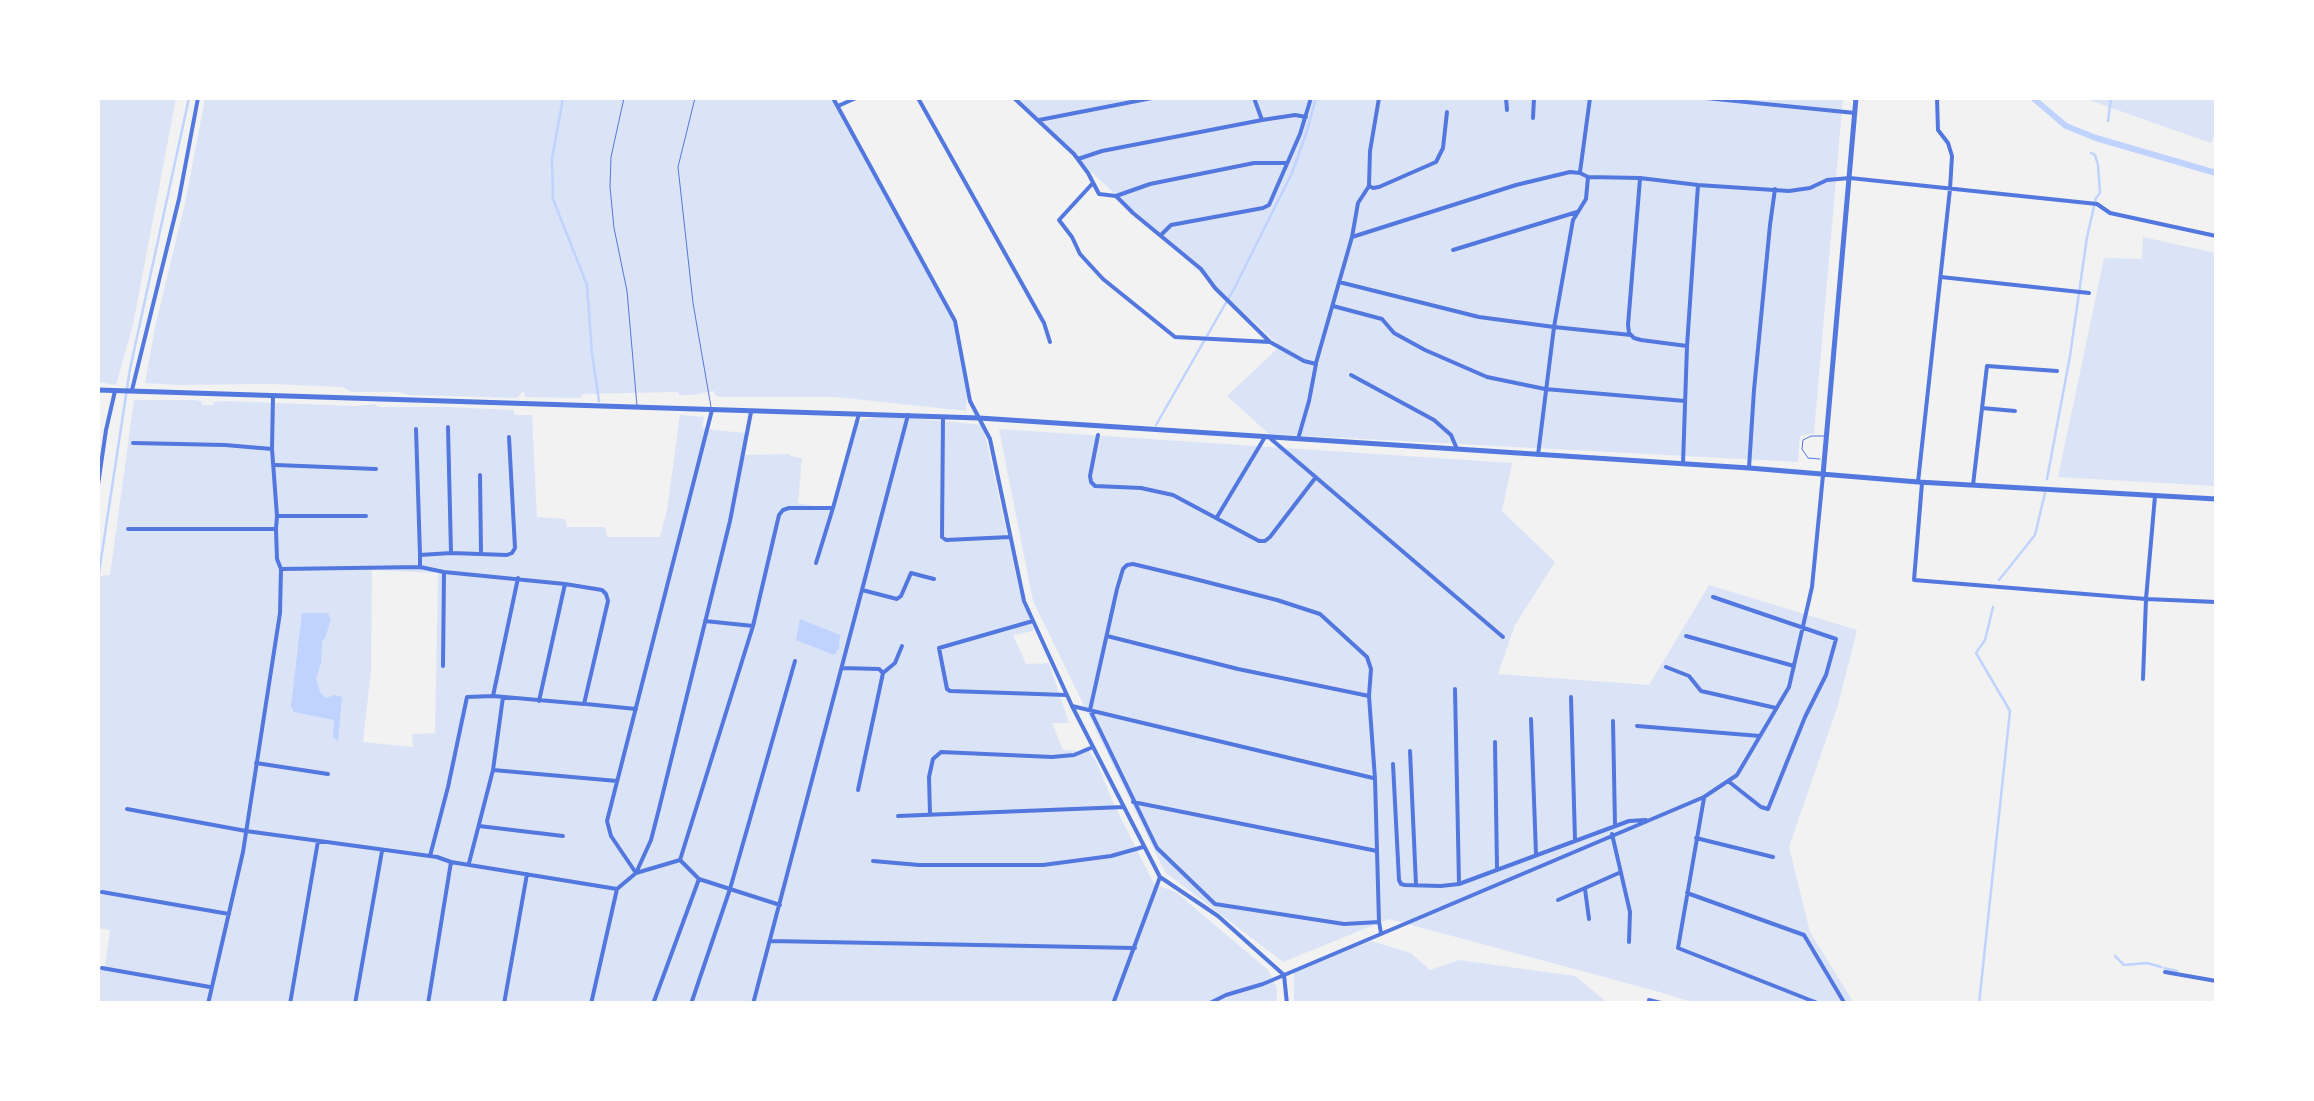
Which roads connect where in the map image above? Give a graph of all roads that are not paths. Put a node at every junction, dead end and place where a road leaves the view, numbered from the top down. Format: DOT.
graph roads {
  1 [pos="198,98"];
  2 [pos="624,98"];
  3 [pos="695,98"];
  4 [pos="833,98"];
  5 [pos="856,98"];
  6 [pos="918,98"];
  7 [pos="1014,98"];
  8 [pos="1152,98"];
  9 [pos="1254,98"];
  10 [pos="1311,98"];
  11 [pos="1379,98"];
  12 [pos="1506,98"];
  13 [pos="1534,98"];
  14 [pos="1590,98"];
  15 [pos="1706,98"];
  16 [pos="1856,98"];
  17 [pos="1937,98"];
  18 [pos="838,106"];
  19 [pos="1508,110"];
  20 [pos="1448,112"];
  21 [pos="1855,113"];
  22 [pos="1306,117"];
  23 [pos="1533,118"];
  24 [pos="1039,120"];
  25 [pos="1262,120"];
  26 [pos="1078,159"];
  27 [pos="1287,163"];
  28 [pos="1580,172"];
  29 [pos="1588,177"];
  30 [pos="1640,178"];
  31 [pos="1850,178"];
  32 [pos="1093,182"];
  33 [pos="1369,186"];
  34 [pos="1698,186"];
  35 [pos="1776,189"];
  36 [pos="1950,189"];
  37 [pos="1116,196"];
  38 [pos="1577,212"];
  39 [pos="1161,235"];
  40 [pos="2216,236"];
  41 [pos="1352,237"];
  42 [pos="1453,250"];
  43 [pos="1942,276"];
  44 [pos="1339,282"];
  45 [pos="2088,293"];
  46 [pos="1332,306"];
  47 [pos="1554,328"];
  48 [pos="1631,335"];
  49 [pos="1050,342"];
  50 [pos="1270,342"];
  51 [pos="1686,346"];
  52 [pos="1316,364"];
  53 [pos="2058,370"];
  54 [pos="1351,374"];
  55 [pos="1545,389"];
  56 [pos="98,390"];
  57 [pos="117,391"];
  58 [pos="132,391"];
  59 [pos="272,396"];
  60 [pos="1685,400"];
  61 [pos="638,407"];
  62 [pos="1982,408"];
  63 [pos="712,410"];
  64 [pos="751,411"];
  65 [pos="2015,411"];
  66 [pos="859,414"];
  67 [pos="908,415"];
  68 [pos="943,417"];
  69 [pos="979,418"];
  70 [pos="448,427"];
  71 [pos="416,430"];
  72 [pos="1098,436"];
  73 [pos="1826,436"];
  74 [pos="509,437"];
  75 [pos="1267,437"];
  76 [pos="1298,439"];
  77 [pos="133,443"];
  78 [pos="272,448"];
  79 [pos="1457,450"];
  80 [pos="1538,455"];
  81 [pos="1824,458"];
  82 [pos="1682,464"];
  83 [pos="274,466"];
  84 [pos="1750,468"];
  85 [pos="376,469"];
  86 [pos="480,475"];
  87 [pos="1823,476"];
  88 [pos="1316,477"];
  89 [pos="1920,482"];
  90 [pos="98,485"];
  91 [pos="1974,486"];
  92 [pos="2156,496"];
  93 [pos="2216,500"];
  94 [pos="832,508"];
  95 [pos="277,516"];
  96 [pos="366,516"];
  97 [pos="1217,517"];
  98 [pos="128,529"];
  99 [pos="276,529"];
  100 [pos="1010,538"];
  101 [pos="451,553"];
  102 [pos="481,553"];
  103 [pos="420,554"];
  104 [pos="816,564"];
  105 [pos="420,567"];
  106 [pos="282,569"];
  107 [pos="444,572"];
  108 [pos="518,578"];
  109 [pos="934,579"];
  110 [pos="566,584"];
  111 [pos="862,590"];
  112 [pos="1712,597"];
  113 [pos="2146,598"];
  114 [pos="2216,602"];
  115 [pos="704,622"];
  116 [pos="1033,622"];
  117 [pos="753,626"];
  118 [pos="1803,626"];
  119 [pos="1107,636"];
  120 [pos="1686,636"];
  121 [pos="1503,637"];
  122 [pos="902,646"];
  123 [pos="795,661"];
  124 [pos="444,666"];
  125 [pos="1794,666"];
  126 [pos="842,668"];
  127 [pos="1666,668"];
  128 [pos="884,673"];
  129 [pos="2143,679"];
  130 [pos="1456,689"];
  131 [pos="1066,695"];
  132 [pos="493,696"];
  133 [pos="1369,696"];
  134 [pos="502,697"];
  135 [pos="1570,697"];
  136 [pos="540,702"];
  137 [pos="584,704"];
  138 [pos="1072,706"];
  139 [pos="1776,708"];
  140 [pos="636,709"];
  141 [pos="1090,710"];
  142 [pos="1531,719"];
  143 [pos="1613,721"];
  144 [pos="1637,726"];
  145 [pos="1760,736"];
  146 [pos="1495,742"];
  147 [pos="1093,747"];
  148 [pos="1410,750"];
  149 [pos="256,763"];
  150 [pos="1393,764"];
  151 [pos="493,770"];
  152 [pos="328,774"];
  153 [pos="1376,779"];
  154 [pos="617,781"];
  155 [pos="1728,781"];
  156 [pos="858,790"];
  157 [pos="1704,797"];
  158 [pos="1133,802"];
  159 [pos="1124,806"];
  160 [pos="127,810"];
  161 [pos="930,814"];
  162 [pos="898,816"];
  163 [pos="1650,820"];
  164 [pos="479,826"];
  165 [pos="1615,826"];
  166 [pos="246,830"];
  167 [pos="1612,834"];
  168 [pos="563,836"];
  169 [pos="1696,838"];
  170 [pos="1575,840"];
  171 [pos="318,842"];
  172 [pos="1143,846"];
  173 [pos="382,851"];
  174 [pos="1377,851"];
  175 [pos="1536,854"];
  176 [pos="430,856"];
  177 [pos="1773,857"];
  178 [pos="680,860"];
  179 [pos="873,861"];
  180 [pos="452,862"];
  181 [pos="469,864"];
  182 [pos="1497,870"];
  183 [pos="636,872"];
  184 [pos="1621,872"];
  185 [pos="526,874"];
  186 [pos="1160,878"];
  187 [pos="699,879"];
  188 [pos="1460,884"];
  189 [pos="1416,885"];
  190 [pos="1585,887"];
  191 [pos="730,889"];
  192 [pos="617,890"];
  193 [pos="102,892"];
  194 [pos="1687,893"];
  195 [pos="1558,900"];
  196 [pos="780,905"];
  197 [pos="229,914"];
  198 [pos="1590,920"];
  199 [pos="1379,922"];
  200 [pos="1381,933"];
  201 [pos="771,941"];
  202 [pos="1628,942"];
  203 [pos="1135,948"];
  204 [pos="102,968"];
  205 [pos="2165,972"];
  206 [pos="1284,975"];
  207 [pos="2216,981"];
  208 [pos="212,987"];
  209 [pos="208,1004"];
  210 [pos="290,1004"];
  211 [pos="355,1004"];
  212 [pos="428,1004"];
  213 [pos="504,1004"];
  214 [pos="590,1004"];
  215 [pos="654,1004"];
  216 [pos="691,1004"];
  217 [pos="753,1004"];
  218 [pos="1112,1004"];
  219 [pos="1208,1004"];
  220 [pos="1286,1004"];
  221 [pos="1649,1004"];
  222 [pos="1665,1004"];
  223 [pos="1820,1004"];
  224 [pos="1845,1004"];
  1 -- 58 [label="street"];
  2 -- 61 [label="lane"];
  3 -- 63 [label="lane"];
  4 -- 18 [label="street"];
  5 -- 18 [label="street"];
  6 -- 49 [label="street"];
  7 -- 24 [label="street"];
  8 -- 24 [label="street"];
  9 -- 25 [label="street"];
  10 -- 22 [label="street"];
  11 -- 33 [label="street"];
  12 -- 19 [label="street"];
  13 -- 23 [label="street"];
  14 -- 28 [label="street"];
  15 -- 21 [label="street"];
  16 -- 21 [label="street"];
  17 -- 36 [label="street"];
  18 -- 69 [label="street"];
  20 -- 33 [label="street"];
  21 -- 31 [label="street"];
  22 -- 25 [label="street"];
  22 -- 27 [label="street"];
  24 -- 26 [label="street"];
  25 -- 26 [label="street"];
  26 -- 32 [label="street"];
  27 -- 37 [label="street"];
  27 -- 39 [label="street"];
  28 -- 29 [label="street"];
  28 -- 41 [label="street"];
  29 -- 30 [label="street"];
  29 -- 38 [label="street"];
  30 -- 34 [label="street"];
  30 -- 48 [label="street"];
  31 -- 35 [label="street"];
  31 -- 36 [label="street"];
  31 -- 73 [label="street"];
  32 -- 37 [label="street"];
  32 -- 50 [label="street"];
  33 -- 41 [label="street"];
  34 -- 35 [label="street"];
  34 -- 51 [label="street"];
  35 -- 84 [label="street"];
  36 -- 40 [label="street"];
  36 -- 43 [label="street"];
  37 -- 39 [label="street"];
  38 -- 42 [label="street"];
  38 -- 47 [label="street"];
  39 -- 50 [label="street"];
  41 -- 44 [label="street"];
  43 -- 45 [label="street"];
  43 -- 89 [label="street"];
  44 -- 46 [label="street"];
  44 -- 47 [label="street"];
  46 -- 52 [label="street"];
  46 -- 55 [label="street"];
  47 -- 48 [label="street"];
  47 -- 55 [label="street"];
  48 -- 51 [label="street"];
  50 -- 52 [label="street"];
  51 -- 60 [label="street"];
  52 -- 76 [label="street"];
  53 -- 62 [label="street"];
  54 -- 79 [label="street"];
  55 -- 60 [label="street"];
  55 -- 80 [label="street"];
  56 -- 57 [label="street"];
  57 -- 58 [label="street"];
  57 -- 90 [label="street"];
  58 -- 59 [label="street"];
  59 -- 61 [label="street"];
  59 -- 78 [label="street"];
  60 -- 82 [label="street"];
  61 -- 63 [label="street"];
  62 -- 65 [label="street"];
  62 -- 91 [label="street"];
  63 -- 64 [label="street"];
  63 -- 140 [label="street"];
  64 -- 66 [label="street"];
  64 -- 115 [label="street"];
  66 -- 67 [label="street"];
  66 -- 94 [label="street"];
  67 -- 68 [label="street"];
  67 -- 111 [label="street"];
  68 -- 69 [label="street"];
  68 -- 100 [label="street"];
  69 -- 75 [label="street"];
  69 -- 100 [label="street"];
  70 -- 101 [label="street"];
  71 -- 103 [label="street"];
  72 -- 97 [label="street"];
  73 -- 81 [label="street"];
  73 -- 81 [label="lane"];
  74 -- 102 [label="street"];
  75 -- 76 [label="street"];
  75 -- 88 [label="street"];
  75 -- 97 [label="street"];
  76 -- 79 [label="street"];
  77 -- 78 [label="street"];
  78 -- 83 [label="street"];
  79 -- 80 [label="street"];
  80 -- 82 [label="street"];
  81 -- 87 [label="street"];
  82 -- 84 [label="street"];
  83 -- 85 [label="street"];
  83 -- 95 [label="street"];
  84 -- 87 [label="street"];
  86 -- 102 [label="street"];
  87 -- 89 [label="street"];
  87 -- 118 [label="street"];
  88 -- 97 [label="street"];
  88 -- 121 [label="street"];
  89 -- 91 [label="street"];
  89 -- 113 [label="street"];
  91 -- 92 [label="street"];
  92 -- 93 [label="street"];
  92 -- 113 [label="street"];
  94 -- 104 [label="street"];
  94 -- 117 [label="street"];
  95 -- 96 [label="street"];
  95 -- 99 [label="street"];
  98 -- 99 [label="street"];
  99 -- 106 [label="street"];
  100 -- 116 [label="street"];
  101 -- 102 [label="street"];
  101 -- 103 [label="street"];
  103 -- 105 [label="street"];
  105 -- 106 [label="street"];
  105 -- 107 [label="street"];
  106 -- 149 [label="street"];
  107 -- 108 [label="street"];
  107 -- 124 [label="street"];
  108 -- 110 [label="street"];
  108 -- 132 [label="street"];
  109 -- 111 [label="street"];
  110 -- 136 [label="street"];
  110 -- 137 [label="street"];
  111 -- 126 [label="street"];
  112 -- 118 [label="street"];
  113 -- 114 [label="street"];
  113 -- 129 [label="street"];
  115 -- 117 [label="street"];
  115 -- 183 [label="street"];
  116 -- 131 [label="street"];
  116 -- 131 [label="street"];
  117 -- 178 [label="street"];
  118 -- 125 [label="street"];
  118 -- 155 [label="street"];
  119 -- 133 [label="street"];
  119 -- 133 [label="street"];
  119 -- 141 [label="street"];
  120 -- 125 [label="street"];
  122 -- 128 [label="street"];
  123 -- 191 [label="street"];
  125 -- 139 [label="street"];
  126 -- 128 [label="street"];
  126 -- 196 [label="street"];
  127 -- 139 [label="street"];
  128 -- 156 [label="street"];
  130 -- 188 [label="street"];
  131 -- 138 [label="street"];
  132 -- 134 [label="street"];
  132 -- 176 [label="street"];
  133 -- 153 [label="street"];
  134 -- 136 [label="street"];
  134 -- 151 [label="street"];
  135 -- 170 [label="street"];
  136 -- 137 [label="street"];
  137 -- 140 [label="street"];
  138 -- 141 [label="street"];
  138 -- 147 [label="street"];
  139 -- 145 [label="street"];
  140 -- 154 [label="street"];
  141 -- 153 [label="street"];
  141 -- 158 [label="street"];
  142 -- 175 [label="street"];
  143 -- 165 [label="street"];
  144 -- 145 [label="street"];
  145 -- 155 [label="street"];
  146 -- 182 [label="street"];
  147 -- 159 [label="street"];
  147 -- 161 [label="street"];
  148 -- 189 [label="street"];
  149 -- 152 [label="street"];
  149 -- 166 [label="street"];
  150 -- 189 [label="street"];
  151 -- 154 [label="street"];
  151 -- 164 [label="street"];
  153 -- 174 [label="street"];
  154 -- 183 [label="street"];
  155 -- 157 [label="street"];
  157 -- 163 [label="street"];
  157 -- 169 [label="street"];
  158 -- 174 [label="street"];
  158 -- 199 [label="street"];
  159 -- 161 [label="street"];
  159 -- 172 [label="street"];
  160 -- 166 [label="street"];
  161 -- 162 [label="street"];
  163 -- 165 [label="street"];
  163 -- 167 [label="street"];
  164 -- 168 [label="street"];
  164 -- 181 [label="street"];
  165 -- 170 [label="street"];
  166 -- 171 [label="street"];
  166 -- 197 [label="street"];
  167 -- 184 [label="street"];
  167 -- 200 [label="street"];
  169 -- 177 [label="street"];
  169 -- 194 [label="street"];
  170 -- 175 [label="street"];
  171 -- 173 [label="street"];
  171 -- 210 [label="street"];
  172 -- 179 [label="street"];
  172 -- 186 [label="street"];
  173 -- 176 [label="street"];
  173 -- 211 [label="street"];
  174 -- 199 [label="street"];
  175 -- 182 [label="street"];
  176 -- 180 [label="street"];
  178 -- 183 [label="street"];
  178 -- 187 [label="street"];
  180 -- 181 [label="street"];
  180 -- 212 [label="street"];
  181 -- 185 [label="street"];
  182 -- 188 [label="street"];
  183 -- 192 [label="street"];
  184 -- 190 [label="street"];
  184 -- 202 [label="street"];
  185 -- 192 [label="street"];
  185 -- 213 [label="street"];
  186 -- 203 [label="street"];
  186 -- 206 [label="street"];
  187 -- 191 [label="street"];
  187 -- 215 [label="street"];
  188 -- 189 [label="street"];
  190 -- 195 [label="street"];
  190 -- 198 [label="street"];
  191 -- 196 [label="street"];
  191 -- 216 [label="street"];
  192 -- 214 [label="street"];
  193 -- 197 [label="street"];
  194 -- 223 [label="street"];
  194 -- 224 [label="street"];
  196 -- 201 [label="street"];
  197 -- 208 [label="street"];
  199 -- 200 [label="street"];
  200 -- 206 [label="street"];
  201 -- 203 [label="street"];
  201 -- 217 [label="street"];
  203 -- 218 [label="street"];
  204 -- 208 [label="street"];
  205 -- 207 [label="street"];
  206 -- 219 [label="street"];
  206 -- 220 [label="street"];
  208 -- 209 [label="street"];
  221 -- 222 [label="street"];
}
